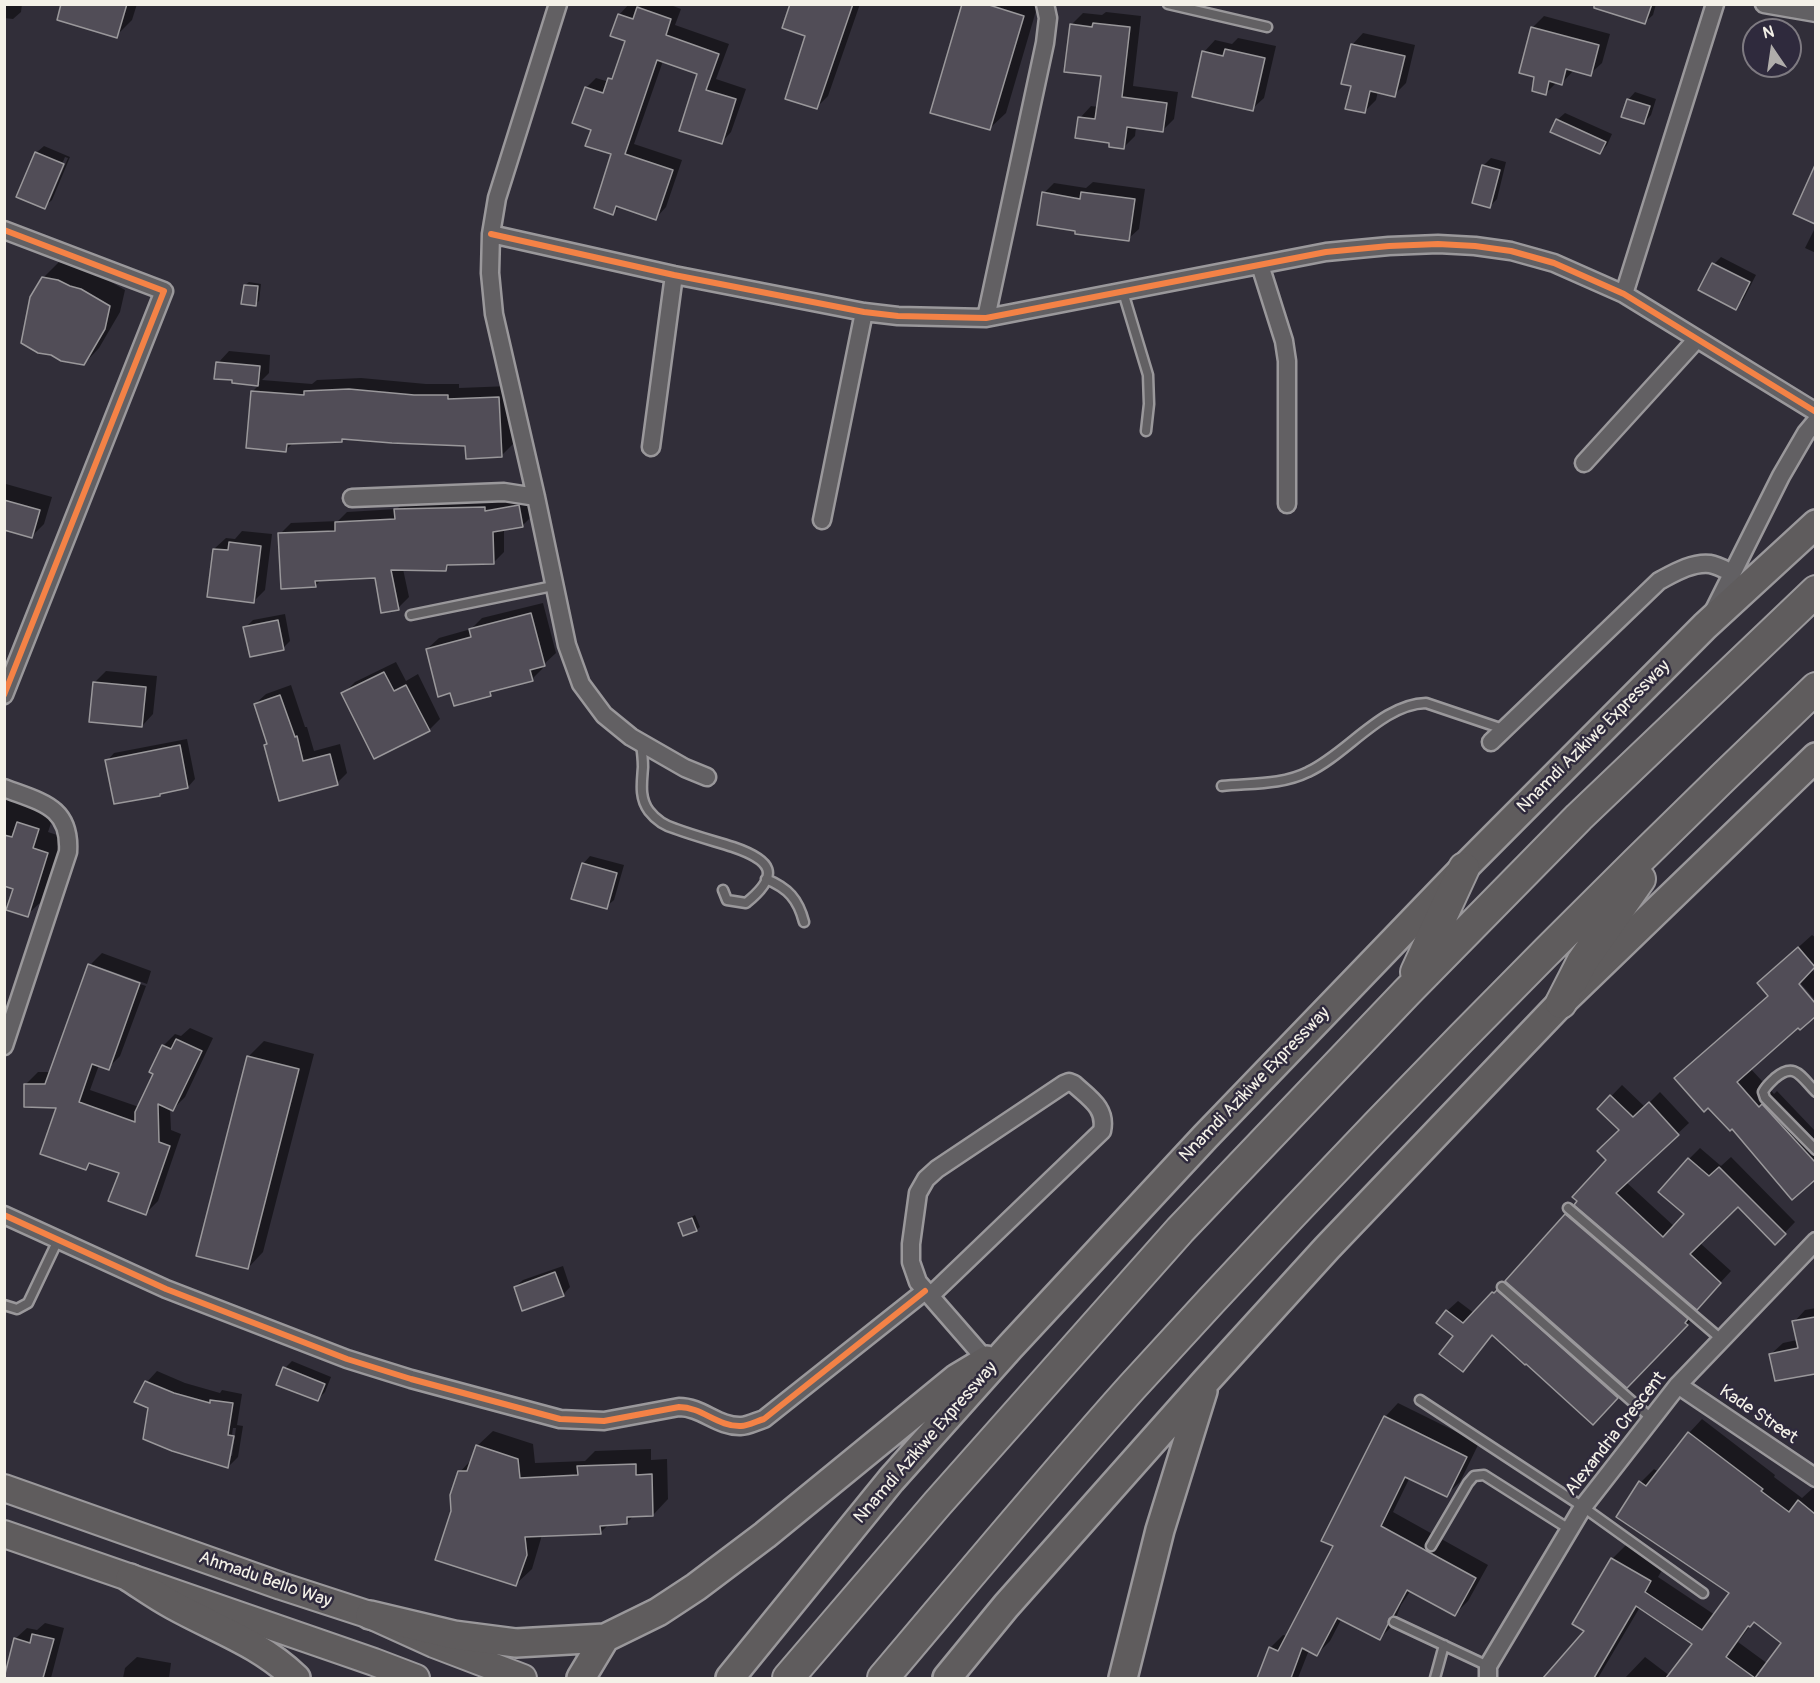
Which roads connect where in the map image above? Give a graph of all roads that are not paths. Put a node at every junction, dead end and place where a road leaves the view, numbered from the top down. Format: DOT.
graph roads {
  1 [pos="558,4"];
  2 [pos="1045,4"];
  3 [pos="1168,4"];
  4 [pos="1715,4"];
  5 [pos="1764,4"];
  6 [pos="1815,13"];
  7 [pos="1267,27"];
  8 [pos="4,230"];
  9 [pos="491,234"];
  10 [pos="1260,265"];
  11 [pos="674,275"];
  12 [pos="1123,292"];
  13 [pos="1624,294"];
  14 [pos="864,312"];
  15 [pos="986,318"];
  16 [pos="1697,339"];
  17 [pos="1815,412"];
  18 [pos="1815,421"];
  19 [pos="1146,431"];
  20 [pos="651,447"];
  21 [pos="1584,463"];
  22 [pos="536,497"];
  23 [pos="352,498"];
  24 [pos="1287,504"];
  25 [pos="822,520"];
  26 [pos="1815,524"];
  27 [pos="1732,573"];
  28 [pos="554,586"];
  29 [pos="1815,591"];
  30 [pos="411,615"];
  31 [pos="1705,626"];
  32 [pos="1815,688"];
  33 [pos="4,695"];
  34 [pos="1503,729"];
  35 [pos="1491,742"];
  36 [pos="641,743"];
  37 [pos="1815,757"];
  38 [pos="707,777"];
  39 [pos="1222,786"];
  40 [pos="4,788"];
  41 [pos="1670,827"];
  42 [pos="1464,868"];
  43 [pos="766,879"];
  44 [pos="723,890"];
  45 [pos="804,922"];
  46 [pos="1407,992"];
  47 [pos="1562,1003"];
  48 [pos="4,1046"];
  49 [pos="1815,1092"];
  50 [pos="1815,1150"];
  51 [pos="1568,1208"];
  52 [pos="4,1215"];
  53 [pos="58,1240"];
  54 [pos="1815,1241"];
  55 [pos="1502,1287"];
  56 [pos="928,1293"];
  57 [pos="4,1305"];
  58 [pos="1721,1340"];
  59 [pos="998,1354"];
  60 [pos="1206,1381"];
  61 [pos="1678,1384"];
  62 [pos="1420,1400"];
  63 [pos="1651,1418"];
  64 [pos="1815,1478"];
  65 [pos="4,1488"];
  66 [pos="1583,1507"];
  67 [pos="1569,1530"];
  68 [pos="4,1534"];
  69 [pos="1431,1546"];
  70 [pos="130,1578"];
  71 [pos="1703,1593"];
  72 [pos="370,1615"];
  73 [pos="1394,1622"];
  74 [pos="604,1638"];
  75 [pos="1444,1645"];
  76 [pos="1488,1672"];
  77 [pos="296,1678"];
  78 [pos="416,1678"];
  79 [pos="523,1678"];
  80 [pos="581,1678"];
  81 [pos="730,1678"];
  82 [pos="788,1678"];
  83 [pos="883,1678"];
  84 [pos="946,1678"];
  85 [pos="1124,1678"];
  86 [pos="1435,1678"];
  1 -- 9 [label="street"];
  2 -- 15 [label="street"];
  3 -- 7 [label="lane"];
  4 -- 13 [label="street"];
  5 -- 6 [label="street"];
  8 -- 33 [label="street"];
  9 -- 11 [label="street"];
  9 -- 22 [label="street"];
  10 -- 12 [label="street"];
  10 -- 13 [label="street"];
  10 -- 24 [label="street"];
  11 -- 14 [label="street"];
  11 -- 20 [label="street"];
  12 -- 15 [label="street"];
  12 -- 19 [label="lane"];
  13 -- 16 [label="street"];
  14 -- 15 [label="street"];
  14 -- 25 [label="street"];
  16 -- 17 [label="street"];
  16 -- 21 [label="street"];
  18 -- 27 [label="street"];
  22 -- 23 [label="street"];
  22 -- 28 [label="street"];
  26 -- 31 [label="highway, Nnamdi Azikiwe Expressway"];
  27 -- 31 [label="street"];
  27 -- 34 [label="street"];
  28 -- 30 [label="lane"];
  28 -- 36 [label="street"];
  29 -- 46 [label="highway"];
  31 -- 42 [label="highway, Nnamdi Azikiwe Expressway"];
  32 -- 41 [label="highway"];
  34 -- 35 [label="street"];
  34 -- 39 [label="lane"];
  36 -- 38 [label="street"];
  36 -- 43 [label="lane"];
  37 -- 47 [label="highway"];
  40 -- 48 [label="street"];
  41 -- 47 [label="highway"];
  41 -- 83 [label="highway"];
  42 -- 46 [label="highway"];
  42 -- 59 [label="highway, Nnamdi Azikiwe Expressway"];
  43 -- 44 [label="lane"];
  43 -- 45 [label="lane"];
  46 -- 82 [label="highway"];
  47 -- 60 [label="highway"];
  49 -- 50 [label="lane"];
  51 -- 58 [label="lane"];
  52 -- 53 [label="street"];
  53 -- 56 [label="street"];
  53 -- 57 [label="lane"];
  54 -- 58 [label="street, Alexandria Crescent"];
  55 -- 63 [label="lane"];
  56 -- 56 [label="street"];
  56 -- 59 [label="street"];
  58 -- 61 [label="street, Alexandria Crescent"];
  59 -- 74 [label="highway"];
  59 -- 81 [label="highway, Nnamdi Azikiwe Expressway"];
  60 -- 84 [label="highway"];
  60 -- 85 [label="highway"];
  61 -- 63 [label="street, Alexandria Crescent"];
  61 -- 64 [label="street, Kade Street"];
  62 -- 66 [label="lane"];
  63 -- 66 [label="street, Alexandria Crescent"];
  65 -- 72 [label="main road, Ahmadu Bello Way"];
  66 -- 67 [label="street, Alexandria Crescent"];
  66 -- 71 [label="lane"];
  67 -- 69 [label="lane"];
  67 -- 76 [label="street, Alexandria Crescent"];
  68 -- 70 [label="main road"];
  70 -- 77 [label="highway"];
  70 -- 78 [label="main road"];
  72 -- 74 [label="highway"];
  72 -- 79 [label="main road, Ahmadu Bello Way"];
  73 -- 75 [label="lane"];
  74 -- 80 [label="highway"];
  75 -- 76 [label="lane"];
  75 -- 86 [label="lane"];
}
